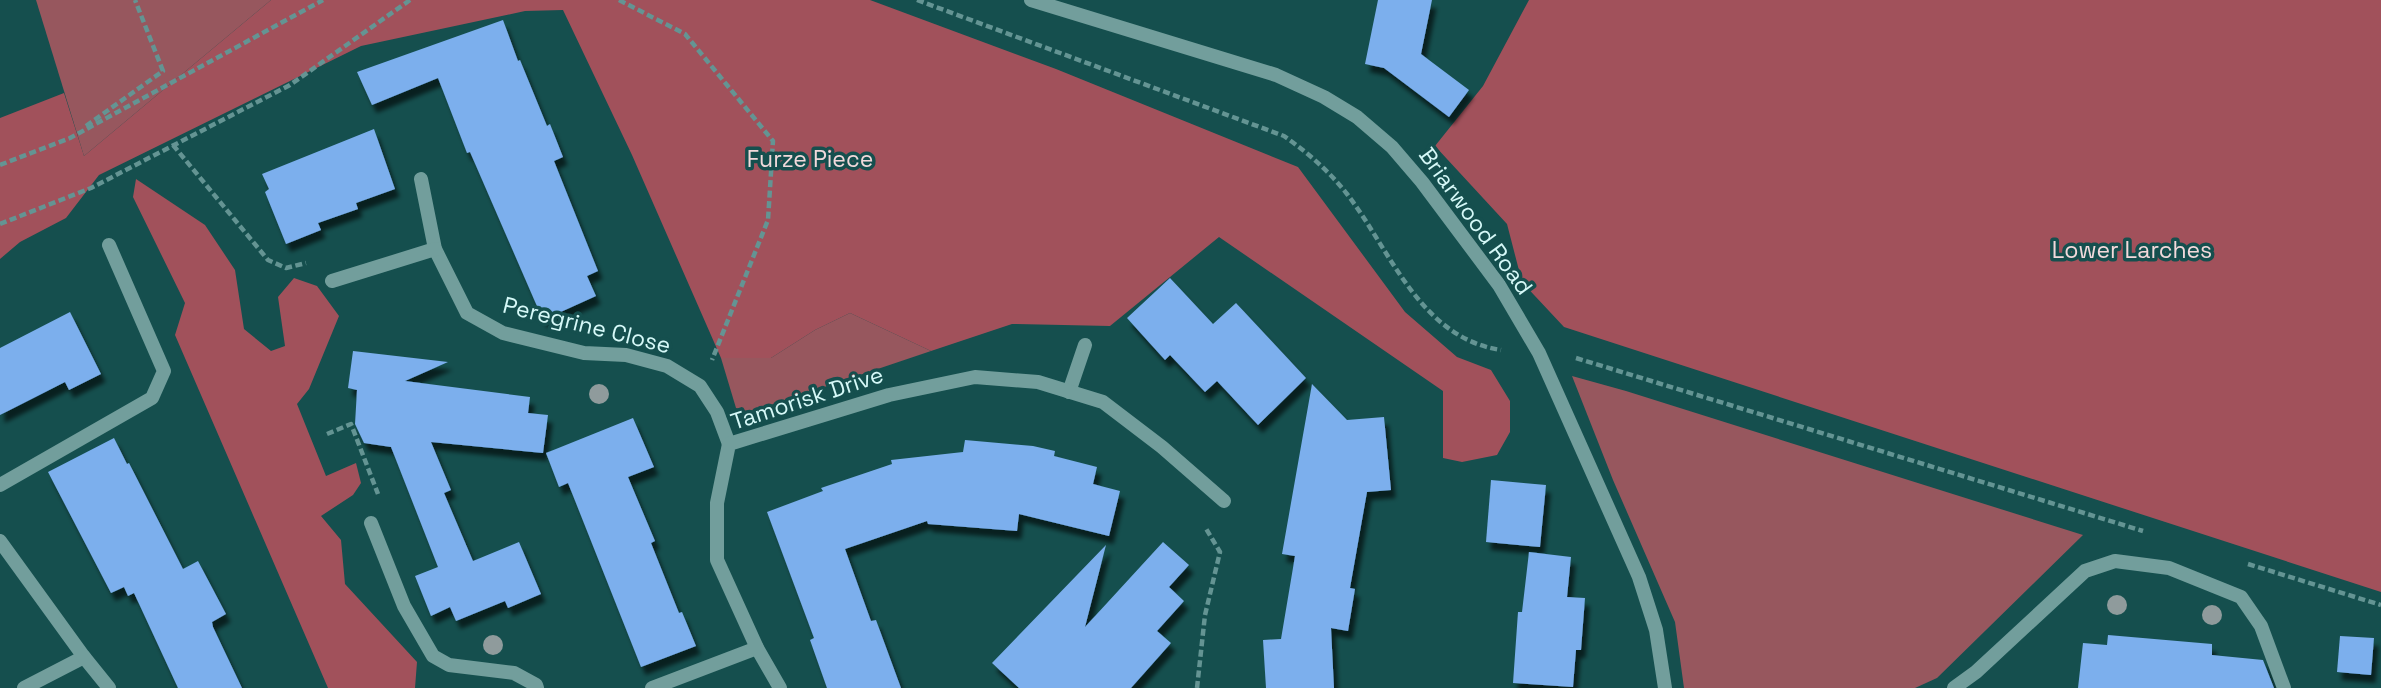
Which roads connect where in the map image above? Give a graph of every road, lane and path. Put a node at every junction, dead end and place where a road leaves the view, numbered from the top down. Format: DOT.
graph roads {
  1 [pos="135,0"];
  2 [pos="323,0"];
  3 [pos="410,0"];
  4 [pos="619,0"];
  5 [pos="917,0"];
  6 [pos="1031,0"];
  7 [pos="70,138"];
  8 [pos="173,145"];
  9 [pos="0,165"];
  10 [pos="421,180"];
  11 [pos="0,224"];
  12 [pos="109,244"];
  13 [pos="435,249"];
  14 [pos="332,281"];
  15 [pos="1085,345"];
  16 [pos="1539,354"];
  17 [pos="700,386"];
  18 [pos="1069,392"];
  19 [pos="327,434"];
  20 [pos="729,444"];
  21 [pos="0,485"];
  22 [pos="1224,501"];
  23 [pos="382,505"];
  24 [pos="371,523"];
  25 [pos="2154,535"];
  26 [pos="0,541"];
  27 [pos="2243,562"];
  28 [pos="2381,605"];
  29 [pos="757,648"];
  30 [pos="84,657"];
  31 [pos="24,688"];
  32 [pos="109,688"];
  33 [pos="537,688"];
  34 [pos="652,688"];
  35 [pos="780,688"];
  36 [pos="1197,688"];
  37 [pos="1665,688"];
  38 [pos="1954,688"];
  39 [pos="2284,688"];
  1 -- 7 [label="path"];
  2 -- 7 [label="path"];
  3 -- 8 [label="path"];
  4 -- 17 [label="path"];
  5 -- 16 [label="path"];
  6 -- 16 [label="street, Briarwood Road"];
  7 -- 9 [label="path"];
  8 -- 11 [label="path"];
  8 -- 14 [label="path"];
  10 -- 13 [label="street, Peregrine Close"];
  12 -- 21 [label="street"];
  13 -- 14 [label="street"];
  13 -- 17 [label="street, Peregrine Close"];
  15 -- 18 [label="street"];
  16 -- 25 [label="path"];
  16 -- 37 [label="street, Briarwood Road"];
  17 -- 20 [label="street, Peregrine Close"];
  18 -- 20 [label="street, Tamorisk Drive"];
  18 -- 22 [label="street, Tamorisk Drive"];
  19 -- 23 [label="path"];
  20 -- 29 [label="street, Tamorisk Drive"];
  22 -- 36 [label="path"];
  24 -- 33 [label="street"];
  26 -- 30 [label="street"];
  27 -- 28 [label="path"];
  29 -- 34 [label="street"];
  29 -- 35 [label="street, Tamorisk Drive"];
  30 -- 31 [label="street"];
  30 -- 32 [label="street"];
  38 -- 39 [label="street"];
}
